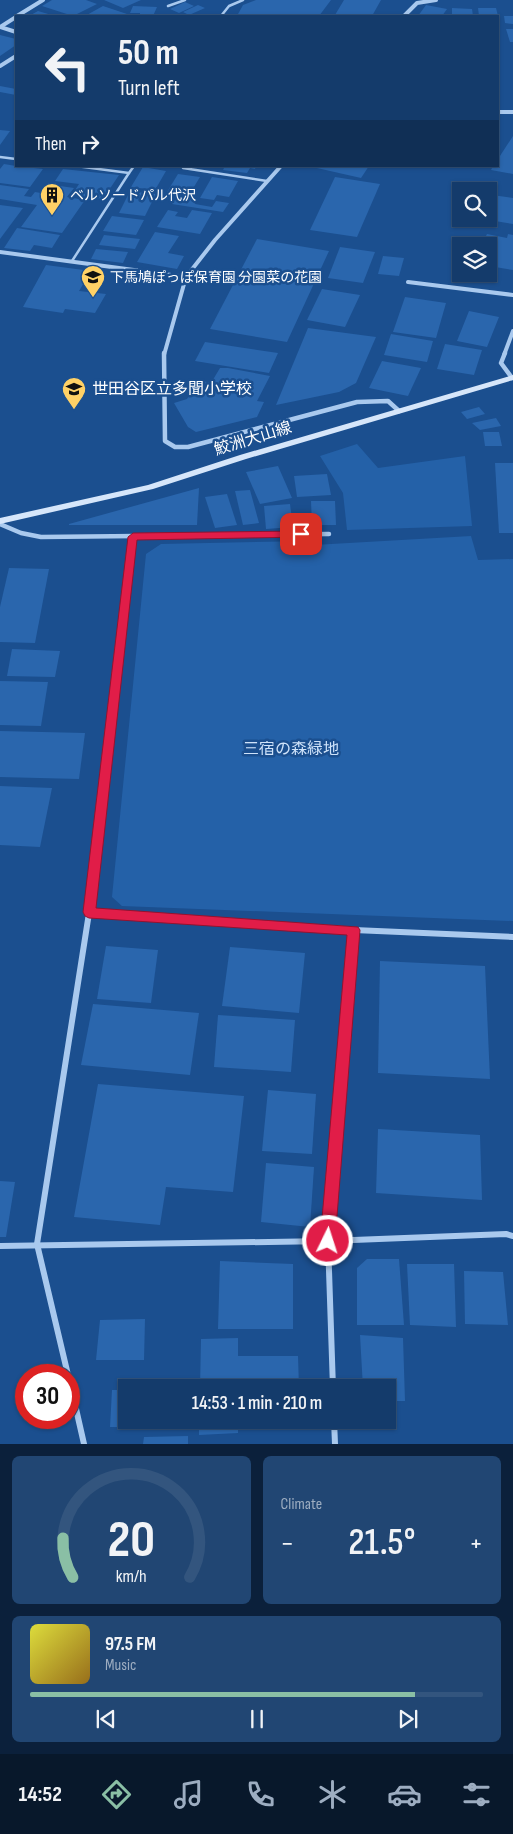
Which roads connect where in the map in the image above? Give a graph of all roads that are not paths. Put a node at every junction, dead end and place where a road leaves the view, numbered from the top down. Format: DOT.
graph roads {
  1 [pos="44,0"];
  2 [pos="185,0"];
  3 [pos="243,0"];
  4 [pos="436,0"];
  5 [pos="168,6"];
  6 [pos="20,15"];
  7 [pos="222,15"];
  8 [pos="405,15"];
  9 [pos="15,18"];
  10 [pos="15,32"];
  11 [pos="15,57"];
  12 [pos="0,66"];
  13 [pos="499,112"];
  14 [pos="513,112"];
  15 [pos="0,157"];
  16 [pos="15,159"];
  17 [pos="83,167"];
  18 [pos="133,167"];
  19 [pos="280,167"];
  20 [pos="183,168"];
  21 [pos="128,173"];
  22 [pos="268,181"];
  23 [pos="0,252"];
  24 [pos="72,261"];
  25 [pos="186,277"];
  26 [pos="408,282"];
  27 [pos="513,295"];
  28 [pos="513,331"];
  29 [pos="512,378"];
  30 [pos="399,411"];
  31 [pos="0,522"];
  32 [pos="329,534"];
  33 [pos="133,537"];
  34 [pos="89,912"];
  35 [pos="354,930"];
  36 [pos="513,937"];
  37 [pos="513,1236"];
  38 [pos="328,1241"];
  39 [pos="37,1244"];
  40 [pos="0,1246"];
  41 [pos="65,1364"];
  42 [pos="333,1379"];
  43 [pos="80,1427"];
  44 [pos="334,1429"];
  45 [pos="84,1444"];
  46 [pos="335,1444"];
  1 -- 6 [label="street"];
  2 -- 5 [label="lane"];
  3 -- 7 [label="lane"];
  4 -- 8 [label="street"];
  9 -- 10 [label="street"];
  11 -- 12 [label="street"];
  13 -- 14 [label="street"];
  15 -- 16 [label="lane"];
  17 -- 21 [label="lane"];
  18 -- 21 [label="lane"];
  19 -- 22 [label="street"];
  20 -- 22 [label="lane"];
  21 -- 24 [label="lane"];
  22 -- 25 [label="street"];
  23 -- 24 [label="street"];
  24 -- 25 [label="street"];
  25 -- 30 [label="street"];
  26 -- 27 [label="street"];
  28 -- 29 [label="street"];
  29 -- 30 [label="main road, 鮫洲大山線"];
  30 -- 31 [label="main road, 鮫洲大山線"];
  31 -- 33 [label="street"];
  32 -- 33 [label="street"];
  33 -- 34 [label="street"];
  34 -- 35 [label="street"];
  34 -- 39 [label="street"];
  35 -- 36 [label="street"];
  35 -- 38 [label="street"];
  37 -- 38 [label="street"];
  38 -- 39 [label="street"];
  38 -- 42 [label="street"];
  39 -- 40 [label="street"];
  39 -- 41 [label="street"];
  43 -- 45 [label="street"];
  44 -- 46 [label="street"];
}
